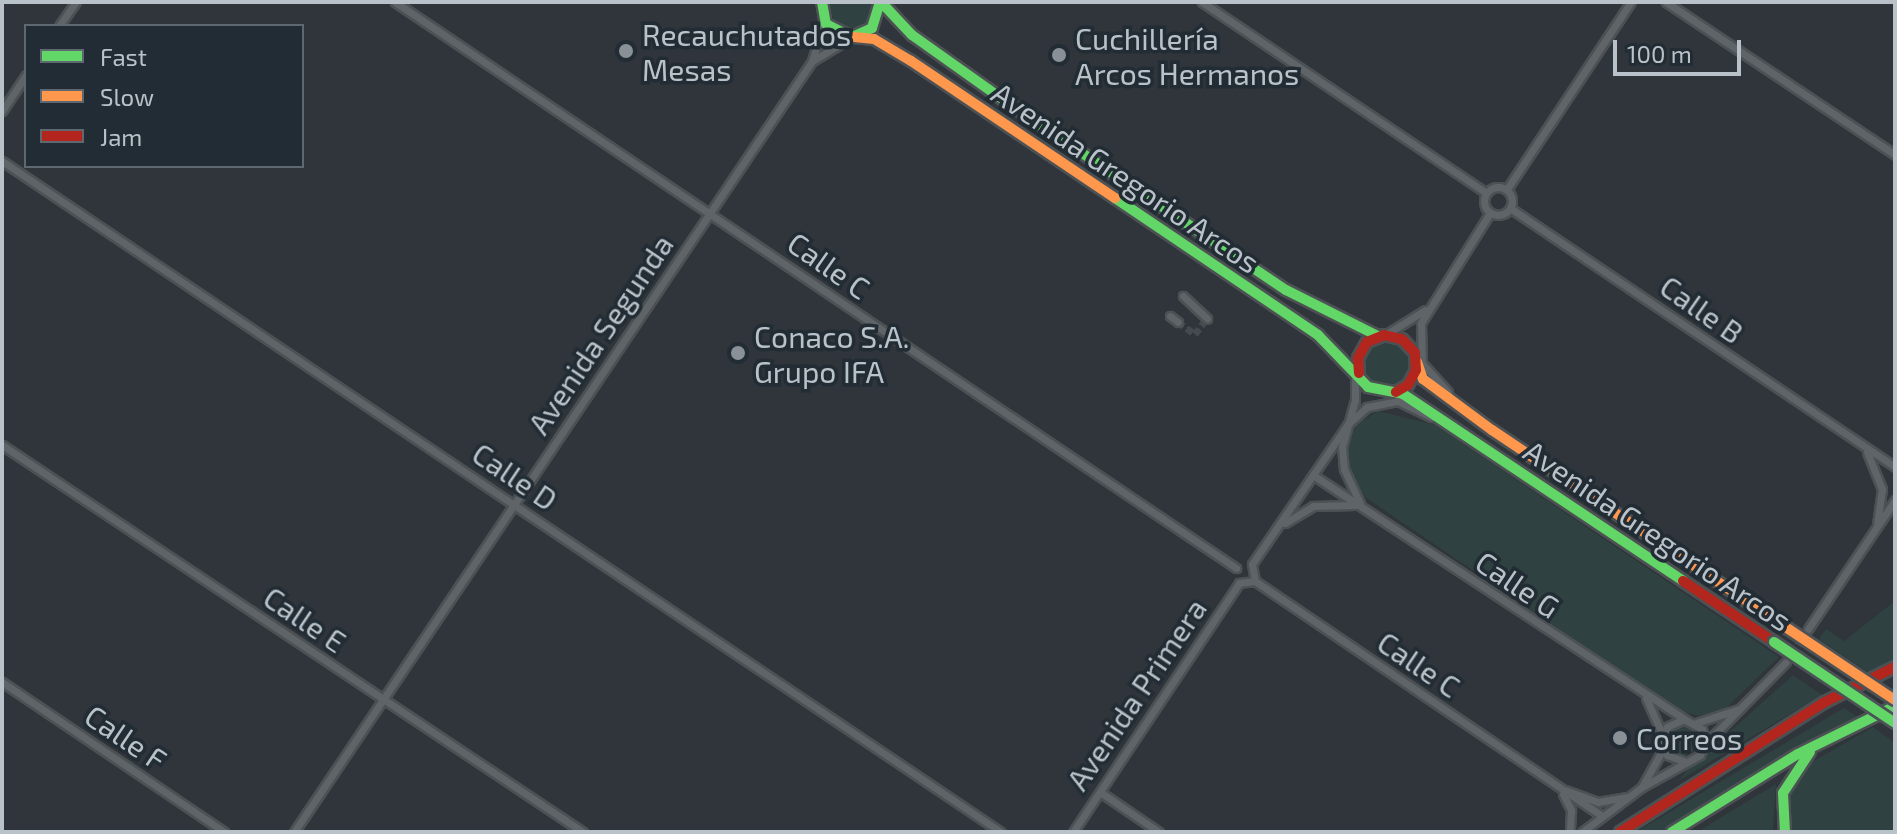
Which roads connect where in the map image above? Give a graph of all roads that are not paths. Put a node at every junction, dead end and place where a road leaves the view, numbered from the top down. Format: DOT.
graph roads {
  1 [pos="76,2"];
  2 [pos="395,2"];
  3 [pos="815,2"];
  4 [pos="881,2"];
  5 [pos="1202,2"];
  6 [pos="1631,2"];
  7 [pos="1666,2"];
  8 [pos="822,12"];
  9 [pos="60,24"];
  10 [pos="853,37"];
  11 [pos="812,61"];
  12 [pos="24,78"];
  13 [pos="2,111"];
  14 [pos="1895,155"];
  15 [pos="2,161"];
  16 [pos="1507,189"];
  17 [pos="1486,193"];
  18 [pos="1510,208"];
  19 [pos="710,212"];
  20 [pos="1490,213"];
  21 [pos="1183,296"];
  22 [pos="1427,308"];
  23 [pos="1170,316"];
  24 [pos="1207,318"];
  25 [pos="1178,322"];
  26 [pos="1381,336"];
  27 [pos="1417,353"];
  28 [pos="1359,381"];
  29 [pos="1389,394"];
  30 [pos="1377,402"];
  31 [pos="1347,425"];
  32 [pos="1492,430"];
  33 [pos="1462,431"];
  34 [pos="2,445"];
  35 [pos="1866,450"];
  36 [pos="1895,467"];
  37 [pos="1313,475"];
  38 [pos="1895,500"];
  39 [pos="516,506"];
  40 [pos="1361,507"];
  41 [pos="1875,529"];
  42 [pos="1272,535"];
  43 [pos="1252,564"];
  44 [pos="1236,568"];
  45 [pos="1255,581"];
  46 [pos="1239,583"];
  47 [pos="1808,629"];
  48 [pos="1786,662"];
  49 [pos="1895,667"];
  50 [pos="1895,675"];
  51 [pos="2,682"];
  52 [pos="1646,698"];
  53 [pos="383,700"];
  54 [pos="1895,700"];
  55 [pos="1895,706"];
  56 [pos="1739,709"];
  57 [pos="1684,719"];
  58 [pos="1696,723"];
  59 [pos="1895,723"];
  60 [pos="1663,736"];
  61 [pos="1705,744"];
  62 [pos="1817,744"];
  63 [pos="1663,749"];
  64 [pos="1686,762"];
  65 [pos="1556,787"];
  66 [pos="1642,787"];
  67 [pos="1100,792"];
  68 [pos="1632,795"];
  69 [pos="1591,800"];
  70 [pos="1602,816"];
  71 [pos="224,832"];
  72 [pos="294,832"];
  73 [pos="583,832"];
  74 [pos="1001,832"];
  75 [pos="1073,832"];
  76 [pos="1159,832"];
  77 [pos="1570,832"];
  78 [pos="1582,832"];
  79 [pos="1620,832"];
  80 [pos="1672,832"];
  81 [pos="1785,832"];
  1 -- 9 [label="street"];
  2 -- 19 [label="street, Calle C"];
  3 -- 8 [label="main road"];
  4 -- 10 [label="main road"];
  4 -- 26 [label="main road, Avenida Gregorio Arcos"];
  5 -- 17 [label="street"];
  6 -- 16 [label="street"];
  7 -- 14 [label="street"];
  8 -- 10 [label="main road, Avenida Gregorio Arcos"];
  8 -- 11 [label="street, Avenida Segunda"];
  10 -- 11 [label="street, Avenida Segunda"];
  10 -- 28 [label="main road, Avenida Gregorio Arcos"];
  11 -- 19 [label="street, Avenida Segunda"];
  12 -- 13 [label="street"];
  15 -- 39 [label="street, Calle D"];
  16 -- 17 [label="street"];
  16 -- 18 [label="street"];
  17 -- 20 [label="street"];
  18 -- 20 [label="street"];
  18 -- 35 [label="street, Calle B"];
  19 -- 39 [label="street, Avenida Segunda"];
  19 -- 44 [label="street, Calle C"];
  20 -- 22 [label="street"];
  21 -- 24 [label="street"];
  22 -- 26 [label="street"];
  22 -- 27 [label="street"];
  23 -- 25 [label="street"];
  26 -- 27 [label="main road"];
  26 -- 28 [label="main road"];
  27 -- 29 [label="main road"];
  27 -- 32 [label="street"];
  27 -- 32 [label="main road, Avenida Gregorio Arcos"];
  28 -- 29 [label="main road"];
  28 -- 31 [label="street"];
  29 -- 30 [label="street"];
  29 -- 33 [label="main road, Avenida Gregorio Arcos"];
  30 -- 31 [label="street"];
  30 -- 33 [label="street"];
  31 -- 37 [label="street"];
  31 -- 40 [label="street, Calle G"];
  32 -- 54 [label="main road, Avenida Gregorio Arcos, bridge"];
  33 -- 59 [label="main road, Avenida Gregorio Arcos, bridge"];
  34 -- 53 [label="street, Calle E"];
  35 -- 36 [label="street, Calle B"];
  35 -- 41 [label="street"];
  37 -- 40 [label="street, Calle G"];
  37 -- 42 [label="street"];
  38 -- 41 [label="street"];
  39 -- 53 [label="street, Avenida Segunda"];
  39 -- 74 [label="street, Calle D"];
  40 -- 42 [label="street"];
  40 -- 52 [label="street, Calle G"];
  41 -- 47 [label="street"];
  42 -- 43 [label="street"];
  43 -- 44 [label="street"];
  43 -- 45 [label="street"];
  44 -- 46 [label="street"];
  45 -- 46 [label="street"];
  45 -- 65 [label="street, Calle C"];
  46 -- 67 [label="street, Avenida Primera"];
  48 -- 56 [label="street"];
  49 -- 79 [label="main road"];
  50 -- 79 [label="main road"];
  51 -- 71 [label="street, Calle F"];
  52 -- 57 [label="street, Calle G"];
  52 -- 60 [label="street"];
  53 -- 72 [label="street, Avenida Segunda"];
  53 -- 73 [label="street, Calle E"];
  55 -- 62 [label="main road"];
  56 -- 58 [label="street"];
  56 -- 61 [label="street"];
  57 -- 58 [label="street"];
  57 -- 60 [label="street"];
  58 -- 61 [label="street"];
  60 -- 63 [label="street"];
  61 -- 64 [label="street"];
  62 -- 80 [label="main road"];
  62 -- 81 [label="main road"];
  63 -- 64 [label="street"];
  63 -- 66 [label="street"];
  64 -- 66 [label="street"];
  65 -- 69 [label="street, Calle C"];
  65 -- 70 [label="street, Calle C"];
  65 -- 77 [label="street"];
  66 -- 68 [label="street"];
  67 -- 75 [label="street, Avenida Primera"];
  67 -- 76 [label="street"];
  68 -- 69 [label="street, Calle C"];
  68 -- 70 [label="street"];
  69 -- 70 [label="street"];
  70 -- 78 [label="street"];
}
